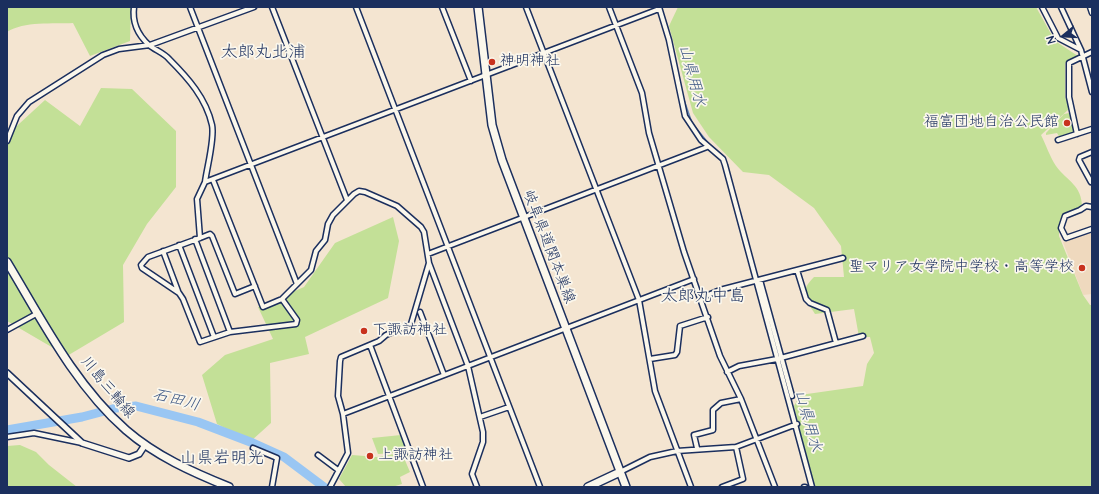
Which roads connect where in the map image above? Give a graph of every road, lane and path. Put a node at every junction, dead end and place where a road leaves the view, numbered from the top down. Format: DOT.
graph roads {
  1 [pos="134,7"];
  2 [pos="190,7"];
  3 [pos="254,7"];
  4 [pos="272,7"];
  5 [pos="356,7"];
  6 [pos="442,7"];
  7 [pos="478,7"];
  8 [pos="526,7"];
  9 [pos="609,7"];
  10 [pos="1042,7"];
  11 [pos="1061,7"];
  12 [pos="1090,7"];
  13 [pos="659,8"];
  14 [pos="1092,13"];
  15 [pos="616,24"];
  16 [pos="198,28"];
  17 [pos="150,45"];
  18 [pos="1082,50"];
  19 [pos="1092,52"];
  20 [pos="544,53"];
  21 [pos="1084,56"];
  22 [pos="486,75"];
  23 [pos="471,81"];
  24 [pos="1092,92"];
  25 [pos="395,109"];
  26 [pos="1092,129"];
  27 [pos="8,132"];
  28 [pos="1077,134"];
  29 [pos="323,138"];
  30 [pos="1058,140"];
  31 [pos="7,141"];
  32 [pos="708,147"];
  33 [pos="1092,152"];
  34 [pos="250,165"];
  35 [pos="659,165"];
  36 [pos="213,180"];
  37 [pos="205,182"];
  38 [pos="1091,182"];
  39 [pos="596,189"];
  40 [pos="347,200"];
  41 [pos="1092,207"];
  42 [pos="523,218"];
  43 [pos="1092,229"];
  44 [pos="198,238"];
  45 [pos="179,245"];
  46 [pos="448,247"];
  47 [pos="163,251"];
  48 [pos="428,254"];
  49 [pos="843,258"];
  50 [pos="7,262"];
  51 [pos="428,263"];
  52 [pos="797,270"];
  53 [pos="694,279"];
  54 [pos="758,280"];
  55 [pos="297,284"];
  56 [pos="255,286"];
  57 [pos="179,293"];
  58 [pos="701,298"];
  59 [pos="282,299"];
  60 [pos="639,300"];
  61 [pos="420,312"];
  62 [pos="38,313"];
  63 [pos="708,317"];
  64 [pos="565,328"];
  65 [pos="7,330"];
  66 [pos="230,332"];
  67 [pos="863,336"];
  68 [pos="214,337"];
  69 [pos="836,343"];
  70 [pos="370,345"];
  71 [pos="490,357"];
  72 [pos="780,358"];
  73 [pos="650,359"];
  74 [pos="468,366"];
  75 [pos="727,372"];
  76 [pos="7,373"];
  77 [pos="444,375"];
  78 [pos="792,396"];
  79 [pos="389,397"];
  80 [pos="741,399"];
  81 [pos="509,407"];
  82 [pos="343,414"];
  83 [pos="480,417"];
  84 [pos="796,424"];
  85 [pos="8,435"];
  86 [pos="757,439"];
  87 [pos="82,444"];
  88 [pos="145,445"];
  89 [pos="736,447"];
  90 [pos="252,448"];
  91 [pos="697,448"];
  92 [pos="677,450"];
  93 [pos="318,455"];
  94 [pos="338,470"];
  95 [pos="620,472"];
  96 [pos="331,485"];
  97 [pos="733,485"];
  98 [pos="229,487"];
  99 [pos="272,487"];
  100 [pos="423,487"];
  101 [pos="477,487"];
  102 [pos="540,487"];
  103 [pos="588,487"];
  104 [pos="626,487"];
  105 [pos="691,487"];
  106 [pos="722,487"];
  107 [pos="775,487"];
  108 [pos="812,487"];
  1 -- 17 [label="street"];
  2 -- 16 [label="street"];
  3 -- 16 [label="street"];
  4 -- 29 [label="street"];
  5 -- 25 [label="street"];
  6 -- 23 [label="street"];
  7 -- 22 [label="main road, 岐阜県道関本巣線"];
  8 -- 20 [label="street"];
  9 -- 15 [label="street"];
  10 -- 18 [label="street"];
  11 -- 18 [label="street"];
  12 -- 14 [label="street"];
  13 -- 15 [label="street"];
  13 -- 32 [label="street"];
  15 -- 20 [label="street"];
  15 -- 35 [label="street"];
  16 -- 17 [label="street"];
  16 -- 34 [label="street"];
  17 -- 27 [label="street"];
  17 -- 37 [label="street"];
  18 -- 21 [label="street"];
  19 -- 21 [label="street"];
  20 -- 22 [label="street"];
  20 -- 39 [label="street"];
  21 -- 24 [label="street"];
  21 -- 28 [label="street"];
  22 -- 23 [label="street"];
  22 -- 42 [label="main road, 岐阜県道関本巣線"];
  23 -- 25 [label="street"];
  25 -- 29 [label="street"];
  25 -- 46 [label="street"];
  26 -- 28 [label="street"];
  27 -- 31 [label="street"];
  28 -- 30 [label="street"];
  29 -- 34 [label="street"];
  29 -- 40 [label="street"];
  32 -- 35 [label="street"];
  32 -- 54 [label="street"];
  33 -- 38 [label="street"];
  34 -- 36 [label="street"];
  34 -- 55 [label="street"];
  35 -- 39 [label="street"];
  35 -- 53 [label="street"];
  36 -- 37 [label="street"];
  36 -- 56 [label="street"];
  37 -- 44 [label="street"];
  39 -- 42 [label="street"];
  39 -- 60 [label="street"];
  40 -- 48 [label="street"];
  40 -- 55 [label="street"];
  41 -- 43 [label="street"];
  42 -- 46 [label="street"];
  42 -- 64 [label="main road, 岐阜県道関本巣線"];
  44 -- 45 [label="street"];
  44 -- 56 [label="street"];
  44 -- 66 [label="street"];
  45 -- 47 [label="street"];
  45 -- 68 [label="street"];
  46 -- 48 [label="street"];
  46 -- 71 [label="street"];
  47 -- 57 [label="street"];
  47 -- 57 [label="street"];
  48 -- 51 [label="street"];
  49 -- 52 [label="street"];
  50 -- 62 [label="main road, 川島三輪線"];
  51 -- 70 [label="street"];
  51 -- 74 [label="street"];
  52 -- 54 [label="street"];
  52 -- 69 [label="street"];
  53 -- 58 [label="street"];
  53 -- 60 [label="street"];
  54 -- 58 [label="street"];
  54 -- 72 [label="street"];
  55 -- 59 [label="street"];
  56 -- 59 [label="street"];
  57 -- 68 [label="street"];
  58 -- 63 [label="street"];
  59 -- 66 [label="street"];
  60 -- 64 [label="street"];
  60 -- 73 [label="street"];
  61 -- 77 [label="street"];
  62 -- 65 [label="street"];
  62 -- 88 [label="main road, 川島三輪線"];
  63 -- 73 [label="street"];
  63 -- 75 [label="street"];
  64 -- 71 [label="street"];
  64 -- 95 [label="main road, 岐阜県道関本巣線"];
  66 -- 68 [label="street"];
  67 -- 69 [label="street"];
  69 -- 72 [label="street"];
  70 -- 79 [label="street"];
  70 -- 82 [label="street"];
  71 -- 74 [label="street"];
  71 -- 81 [label="street"];
  72 -- 75 [label="street"];
  72 -- 78 [label="street"];
  72 -- 84 [label="street"];
  73 -- 92 [label="street"];
  74 -- 77 [label="street"];
  74 -- 83 [label="street"];
  75 -- 80 [label="street"];
  76 -- 87 [label="street"];
  77 -- 79 [label="street"];
  79 -- 82 [label="street"];
  79 -- 100 [label="street"];
  80 -- 86 [label="street"];
  80 -- 91 [label="street"];
  81 -- 83 [label="street"];
  81 -- 102 [label="street"];
  82 -- 94 [label="street"];
  83 -- 101 [label="street"];
  84 -- 86 [label="street"];
  84 -- 108 [label="street"];
  85 -- 87 [label="street"];
  86 -- 89 [label="street"];
  86 -- 107 [label="street"];
  87 -- 88 [label="street"];
  88 -- 98 [label="main road, 川島三輪線"];
  89 -- 91 [label="street"];
  89 -- 97 [label="street"];
  90 -- 99 [label="street"];
  91 -- 92 [label="street"];
  92 -- 95 [label="street"];
  92 -- 105 [label="street"];
  93 -- 94 [label="street"];
  94 -- 96 [label="street"];
  95 -- 103 [label="main road"];
  95 -- 104 [label="main road, 岐阜県道関本巣線"];
  97 -- 106 [label="street"];
}
